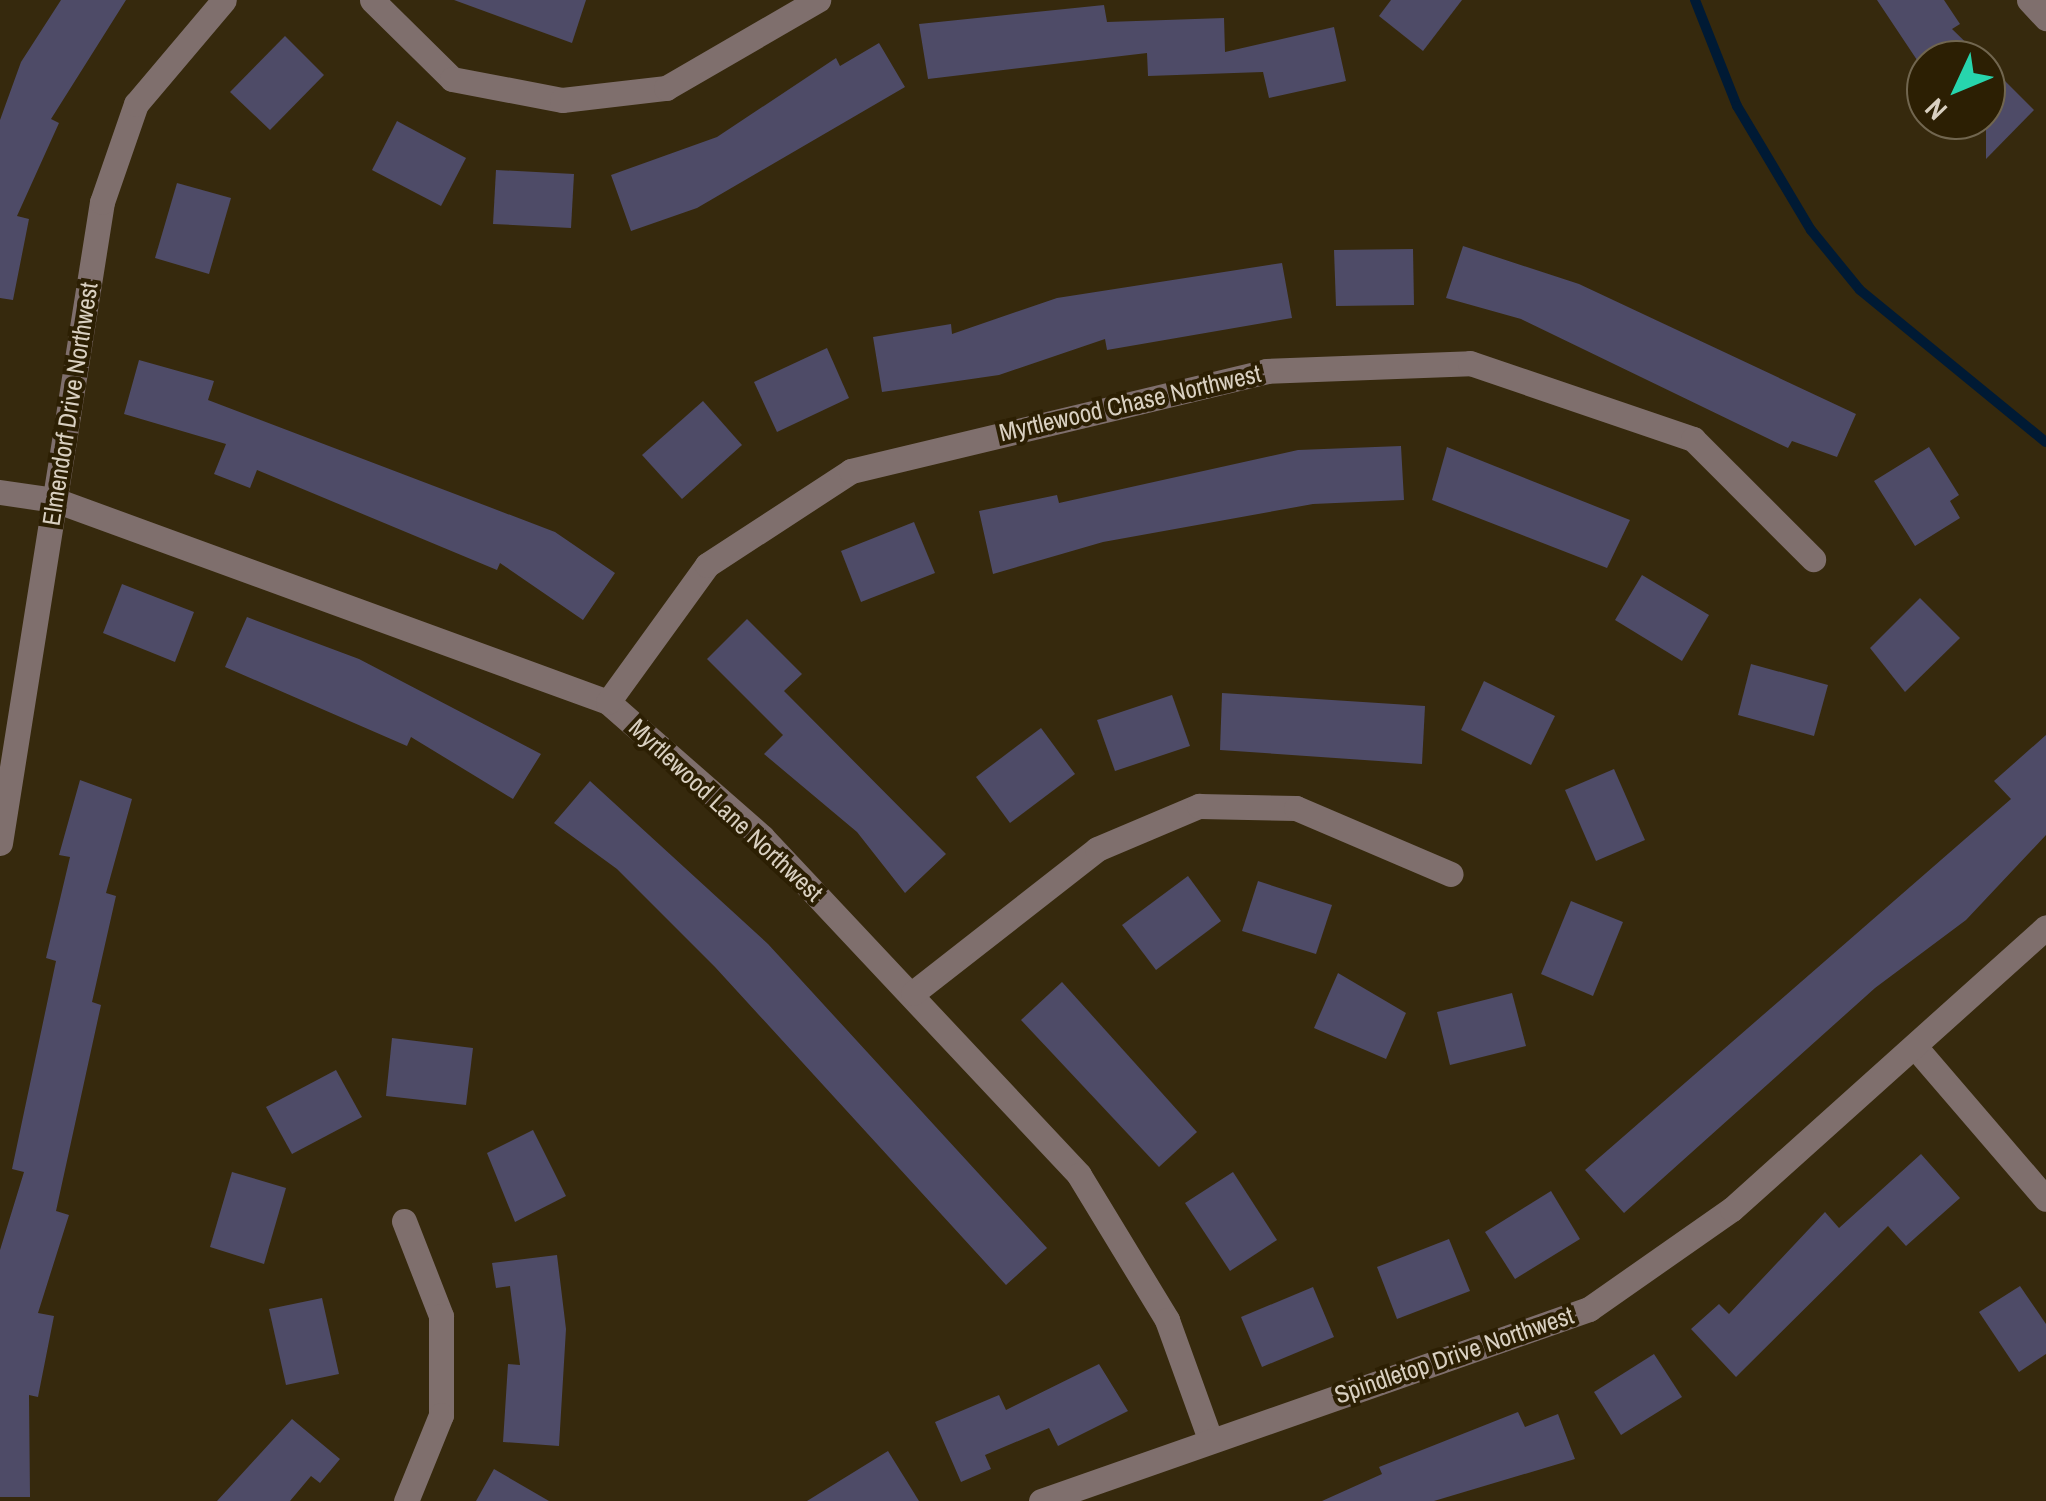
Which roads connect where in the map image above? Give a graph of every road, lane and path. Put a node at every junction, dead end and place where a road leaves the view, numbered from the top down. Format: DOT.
graph roads {
  1 [pos="224,0"];
  2 [pos="372,0"];
  3 [pos="818,0"];
  4 [pos="2029,0"];
  5 [pos="2046,18"];
  6 [pos="0,492"];
  7 [pos="55,500"];
  8 [pos="1812,560"];
  9 [pos="608,702"];
  10 [pos="0,843"];
  11 [pos="1452,874"];
  12 [pos="2046,927"];
  13 [pos="913,993"];
  14 [pos="1916,1048"];
  15 [pos="2046,1199"];
  16 [pos="404,1221"];
  17 [pos="1210,1438"];
  18 [pos="406,1501"];
  19 [pos="1041,1501"];
  1 -- 7 [label="street, Elmendorf Drive Northwest"];
  2 -- 3 [label="street"];
  4 -- 5 [label="street"];
  6 -- 7 [label="street, Myrtlewood Lane Northwest"];
  7 -- 9 [label="street, Myrtlewood Lane Northwest"];
  7 -- 10 [label="street, Elmendorf Drive Northwest"];
  8 -- 9 [label="street, Myrtlewood Chase Northwest"];
  9 -- 13 [label="street, Myrtlewood Lane Northwest"];
  11 -- 13 [label="street"];
  12 -- 14 [label="street, Spindletop Drive Northwest"];
  13 -- 17 [label="street, Myrtlewood Lane Northwest"];
  14 -- 15 [label="street"];
  14 -- 17 [label="street, Spindletop Drive Northwest"];
  16 -- 18 [label="street"];
  17 -- 19 [label="street, Spindletop Drive Northwest"];
}
